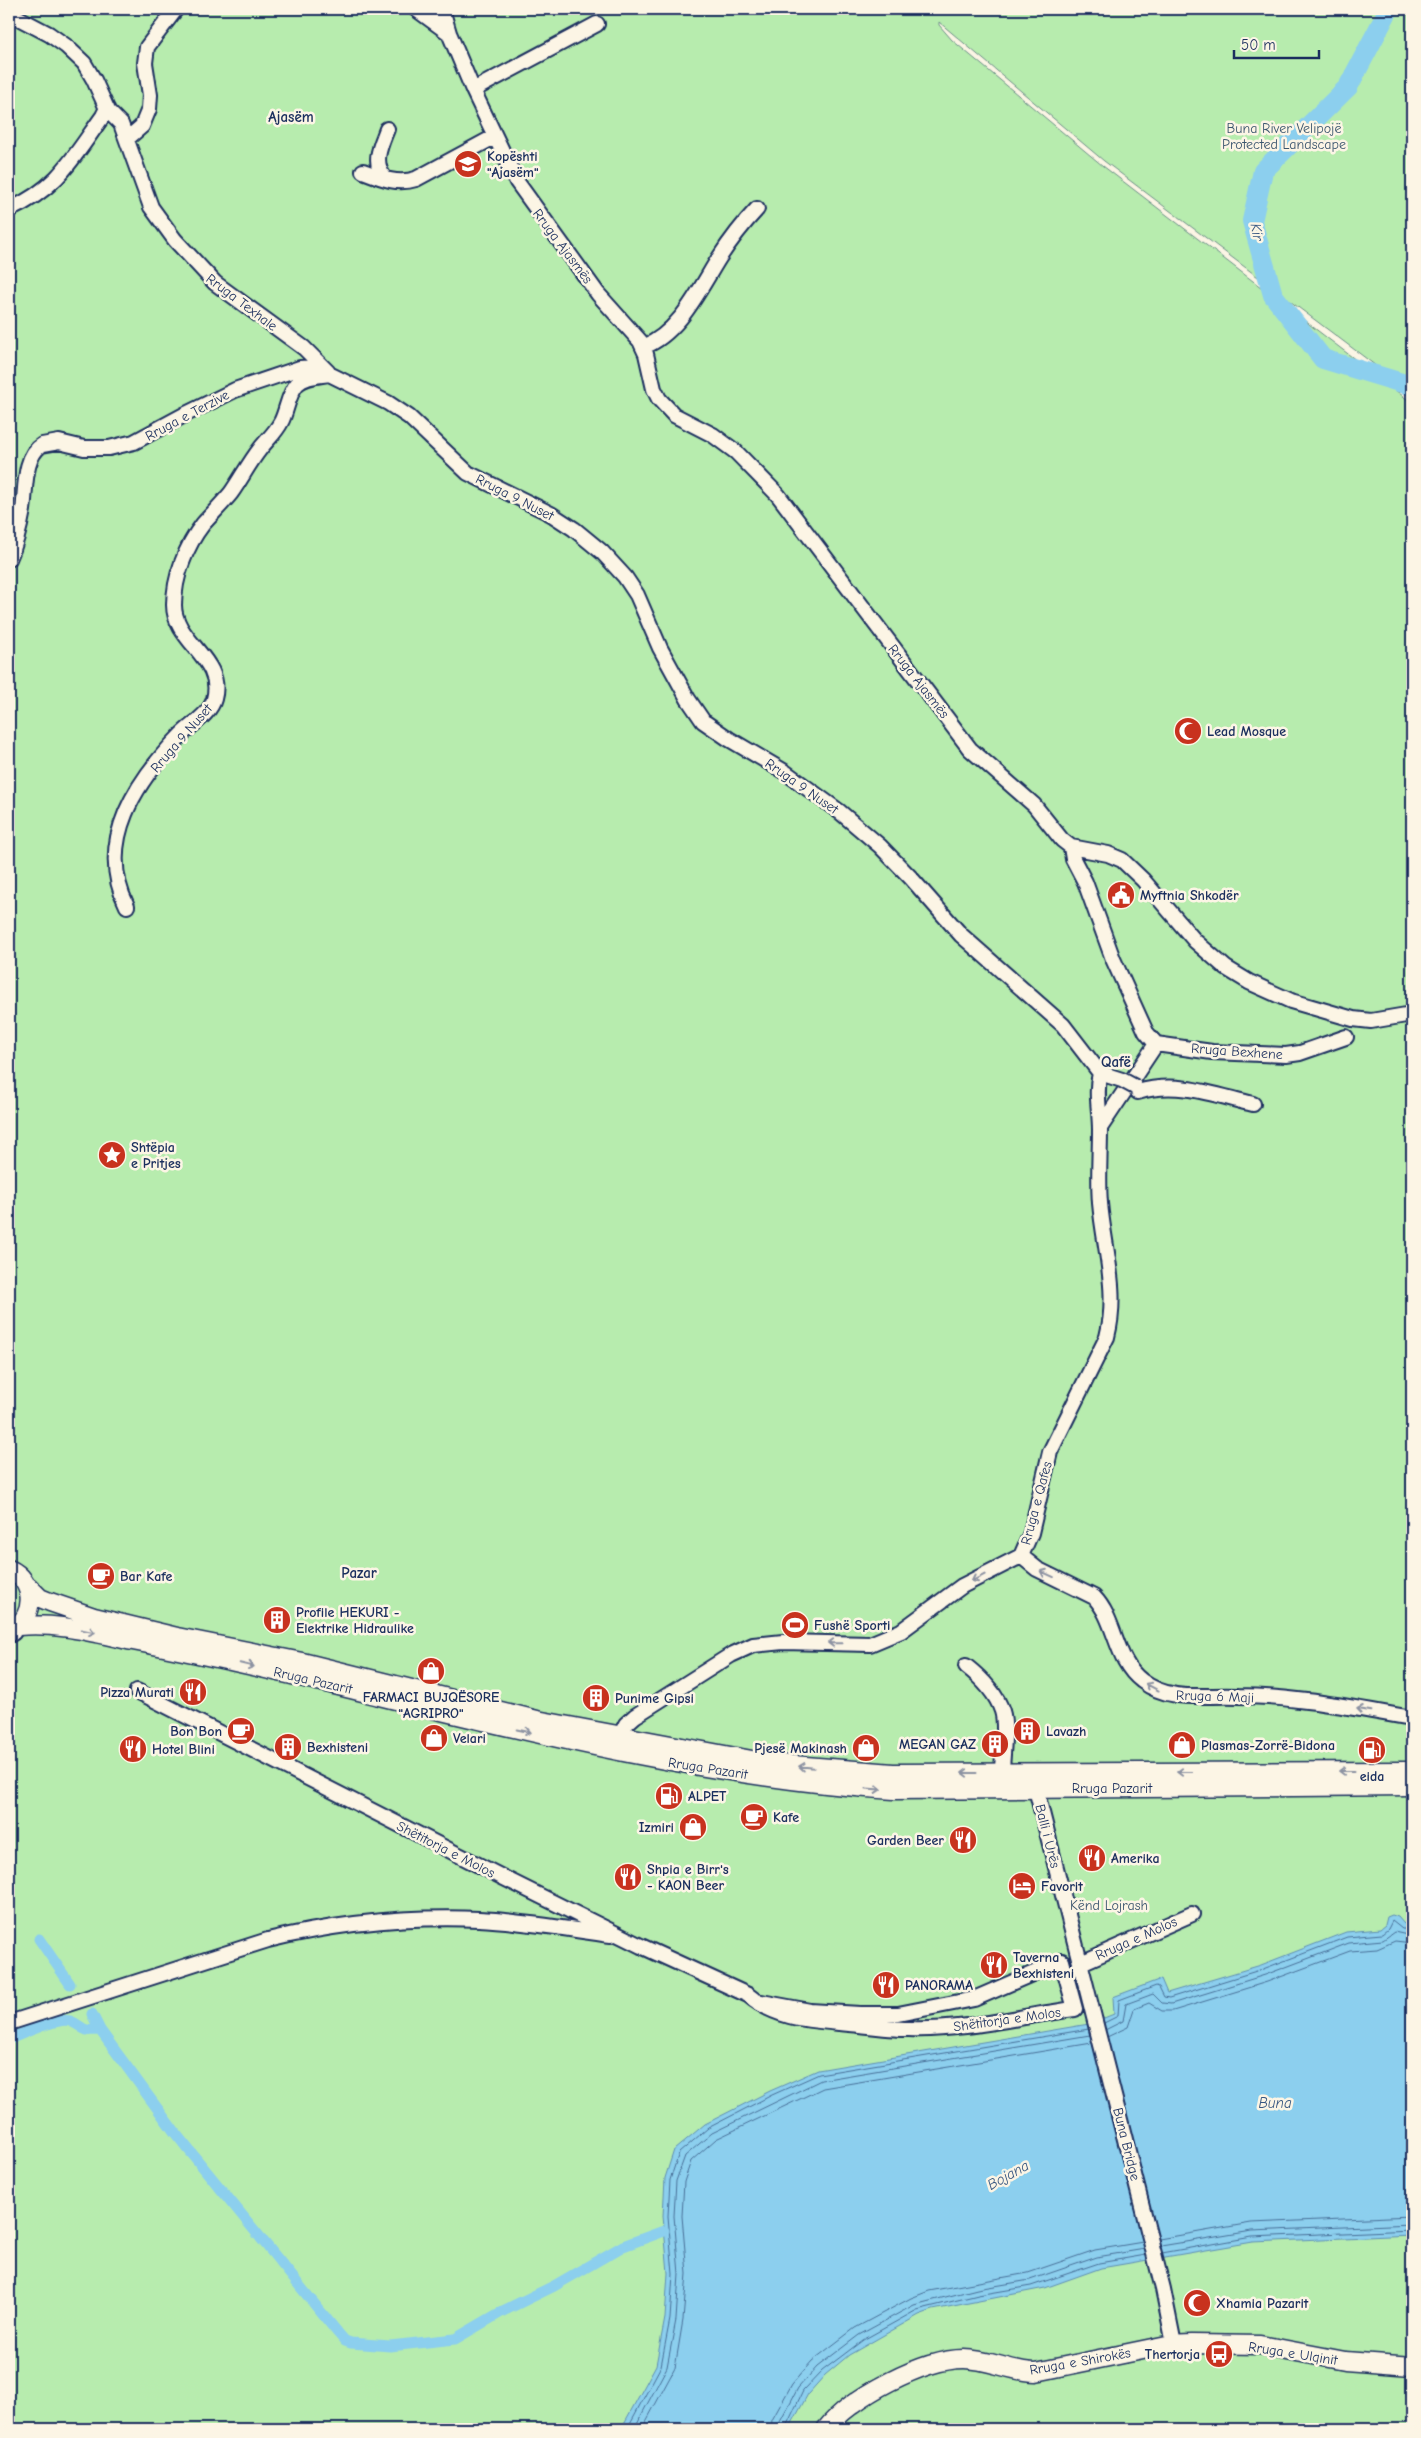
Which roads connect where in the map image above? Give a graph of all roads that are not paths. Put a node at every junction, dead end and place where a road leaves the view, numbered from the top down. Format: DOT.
graph roads {
  1 [pos="176,9"];
  2 [pos="416,9"];
  3 [pos="442,9"];
  4 [pos="9,13"];
  5 [pos="597,24"];
  6 [pos="449,33"];
  7 [pos="474,90"];
  8 [pos="107,108"];
  9 [pos="387,129"];
  10 [pos="494,137"];
  11 [pos="127,139"];
  12 [pos="363,171"];
  13 [pos="384,178"];
  14 [pos="9,210"];
  15 [pos="757,210"];
  16 [pos="644,347"];
  17 [pos="330,374"];
  18 [pos="9,559"];
  19 [pos="1071,847"];
  20 [pos="127,906"];
  21 [pos="1412,1014"];
  22 [pos="1346,1037"];
  23 [pos="1156,1044"];
  24 [pos="1100,1073"];
  25 [pos="1253,1104"];
  26 [pos="1100,1128"];
  27 [pos="1021,1556"];
  28 [pos="9,1569"];
  29 [pos="28,1586"];
  30 [pos="12,1629"];
  31 [pos="966,1666"];
  32 [pos="137,1691"];
  33 [pos="1412,1718"];
  34 [pos="620,1736"];
  35 [pos="1412,1771"];
  36 [pos="1002,1773"];
  37 [pos="1412,1786"];
  38 [pos="1036,1789"];
  39 [pos="1192,1914"];
  40 [pos="621,1936"];
  41 [pos="1081,1963"];
  42 [pos="1090,1999"];
  43 [pos="756,2002"];
  44 [pos="9,2023"];
  45 [pos="1174,2344"];
  46 [pos="1412,2366"];
  47 [pos="847,2408"];
  48 [pos="826,2429"];
  49 [pos="838,2429"];
  1 -- 11 [label="street"];
  2 -- 6 [label="street"];
  3 -- 6 [label="street, Rruga Ajasmës"];
  4 -- 8 [label="street, Rruga Texhale"];
  5 -- 7 [label="street"];
  6 -- 7 [label="street, Rruga Ajasmës"];
  7 -- 10 [label="street, Rruga Ajasmës"];
  8 -- 11 [label="street, Rruga Texhale"];
  8 -- 14 [label="street"];
  9 -- 13 [label="street"];
  10 -- 13 [label="street"];
  10 -- 16 [label="street, Rruga Ajasmës"];
  11 -- 17 [label="street, Rruga Texhale"];
  12 -- 13 [label="street"];
  15 -- 16 [label="street"];
  16 -- 19 [label="street, Rruga Ajasmës"];
  17 -- 18 [label="street, Rruga e Terzive"];
  17 -- 20 [label="street, Rruga 9 Nuset"];
  17 -- 24 [label="street, Rruga 9 Nuset"];
  19 -- 21 [label="street"];
  19 -- 23 [label="street, Rruga Ajasmës"];
  22 -- 23 [label="street, Rruga Bexhene"];
  23 -- 26 [label="street"];
  24 -- 25 [label="street, bridge"];
  24 -- 26 [label="street, Rruga e Qafes"];
  26 -- 27 [label="street, Rruga e Qafes"];
  33 -- 27 [label="street, Rruga 6 Maji, one-way"];
  27 -- 34 [label="street, Rruga e Qafes, one-way"];
  28 -- 29 [label="main road, Rruga Pazarit"];
  29 -- 30 [label="main road"];
  29 -- 34 [label="main road, Rruga Pazarit"];
  30 -- 38 [label="main road, Rruga Pazarit, one-way"];
  31 -- 36 [label="street"];
  32 -- 40 [label="street, Shëtitorja e Molos"];
  36 -- 34 [label="main road, Rruga Pazarit, one-way"];
  35 -- 36 [label="main road, Rruga Pazarit, one-way"];
  37 -- 38 [label="main road, Rruga Pazarit"];
  38 -- 41 [label="street, Balli i Urës"];
  39 -- 41 [label="street, Rruga e Molos"];
  40 -- 43 [label="street, Shëtitorja e Molos"];
  40 -- 44 [label="street"];
  41 -- 42 [label="street, Balli i Urës"];
  42 -- 45 [label="street, Buna Bridge"];
  43 -- 43 [label="street, Shëtitorja e Molos"];
  45 -- 46 [label="main road, Rruga e Ulqinit"];
  45 -- 47 [label="main road, Rruga e Shirokës"];
  47 -- 48 [label="main road, Rruga e Shirokës"];
  47 -- 49 [label="street"];
}
